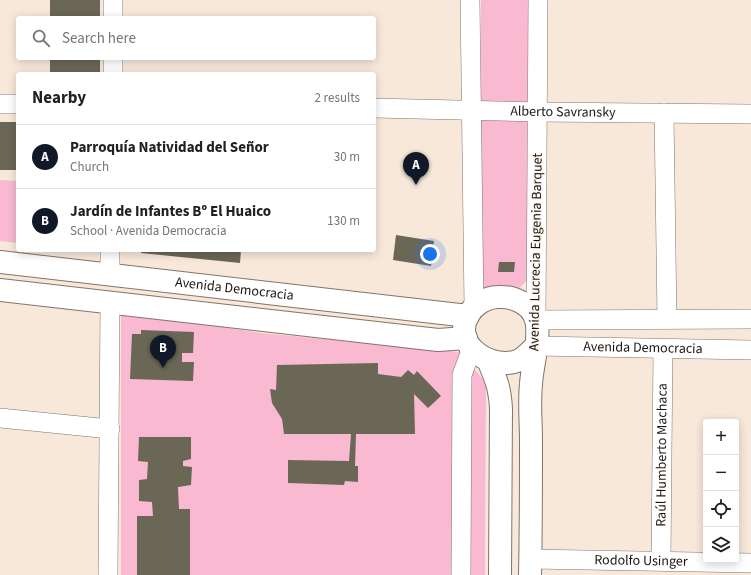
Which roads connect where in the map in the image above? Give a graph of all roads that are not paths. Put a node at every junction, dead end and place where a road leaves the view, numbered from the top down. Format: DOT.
graph roads {
  1 [pos="113,0"];
  2 [pos="470,0"];
  3 [pos="538,0"];
  4 [pos="113,16"];
  5 [pos="113,60"];
  6 [pos="113,72"];
  7 [pos="0,104"];
  8 [pos="16,104"];
  9 [pos="376,108"];
  10 [pos="471,110"];
  11 [pos="538,112"];
  12 [pos="664,113"];
  13 [pos="751,114"];
  14 [pos="110,252"];
  15 [pos="0,262"];
  16 [pos="110,274"];
  17 [pos="0,290"];
  18 [pos="110,302"];
  19 [pos="471,311"];
  20 [pos="668,319"];
  21 [pos="751,319"];
  22 [pos="536,320"];
  23 [pos="536,346"];
  24 [pos="475,349"];
  25 [pos="662,349"];
  26 [pos="751,350"];
  27 [pos="0,418"];
  28 [pos="110,428"];
  29 [pos="661,561"];
  30 [pos="751,563"];
  31 [pos="530,567"];
  32 [pos="108,575"];
  33 [pos="461,575"];
  34 [pos="500,575"];
  1 -- 4 [label="street"];
  2 -- 10 [label="street"];
  3 -- 11 [label="street, Avenida Lucrecia Eugenia Barquet"];
  5 -- 6 [label="street"];
  7 -- 8 [label="street"];
  9 -- 10 [label="street, Alberto Savransky"];
  10 -- 11 [label="street, Alberto Savransky"];
  10 -- 19 [label="street"];
  11 -- 12 [label="street, Alberto Savransky"];
  11 -- 22 [label="street, Avenida Lucrecia Eugenia Barquet"];
  12 -- 13 [label="street, Alberto Savransky"];
  12 -- 20 [label="street"];
  14 -- 16 [label="street"];
  15 -- 16 [label="main road, Avenida Democracia"];
  16 -- 19 [label="main road, Avenida Democracia"];
  17 -- 18 [label="main road, Avenida Democracia"];
  18 -- 24 [label="main road, Avenida Democracia"];
  18 -- 28 [label="street"];
  19 -- 22 [label="main road"];
  19 -- 24 [label="main road"];
  20 -- 21 [label="street, Avenida Democracia"];
  20 -- 22 [label="street, Avenida Democracia"];
  22 -- 23 [label="main road, Avenida Lucrecia Eugenia Barquet"];
  23 -- 24 [label="main road"];
  23 -- 25 [label="street, Avenida Democracia"];
  23 -- 31 [label="main road, Avenida Lucrecia Eugenia Barquet"];
  24 -- 33 [label="street"];
  24 -- 34 [label="main road"];
  25 -- 26 [label="street, Avenida Democracia"];
  25 -- 29 [label="street, Raúl Humberto Machaca"];
  27 -- 28 [label="street"];
  28 -- 32 [label="street"];
  29 -- 30 [label="street, Rodolfo Usinger"];
  29 -- 31 [label="street, Rodolfo Usinger"];
}
